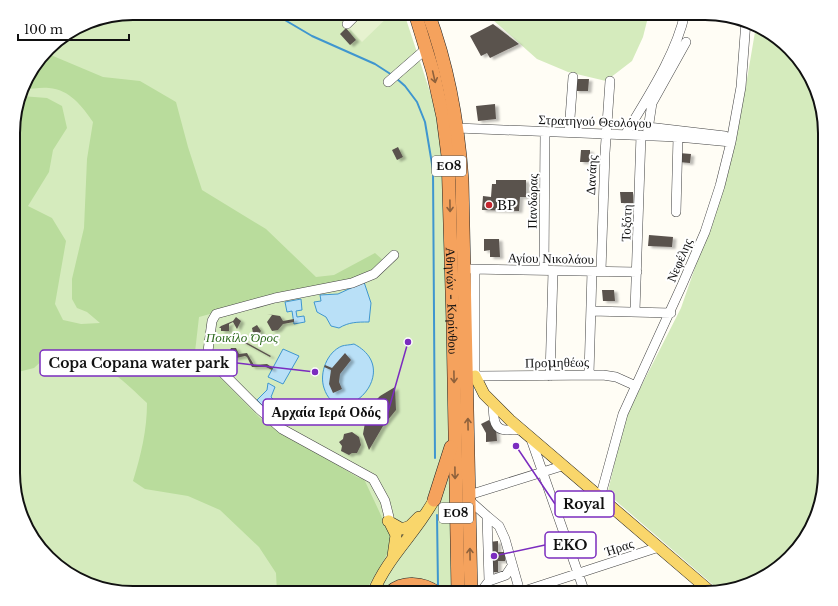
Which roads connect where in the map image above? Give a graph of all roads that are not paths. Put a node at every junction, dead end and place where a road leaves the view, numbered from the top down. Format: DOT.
graph roads {
  1 [pos="351,20"];
  2 [pos="413,20"];
  3 [pos="417,20"];
  4 [pos="430,20"];
  5 [pos="682,20"];
  6 [pos="347,24"];
  7 [pos="420,28"];
  8 [pos="745,28"];
  9 [pos="686,42"];
  10 [pos="427,48"];
  11 [pos="573,77"];
  12 [pos="610,81"];
  13 [pos="388,82"];
  14 [pos="457,128"];
  15 [pos="545,132"];
  16 [pos="568,132"];
  17 [pos="646,132"];
  18 [pos="607,134"];
  19 [pos="625,135"];
  20 [pos="678,137"];
  21 [pos="732,139"];
  22 [pos="676,212"];
  23 [pos="394,255"];
  24 [pos="470,269"];
  25 [pos="548,270"];
  26 [pos="597,271"];
  27 [pos="637,272"];
  28 [pos="591,311"];
  29 [pos="635,311"];
  30 [pos="670,313"];
  31 [pos="466,314"];
  32 [pos="589,374"];
  33 [pos="475,376"];
  34 [pos="550,376"];
  35 [pos="636,386"];
  36 [pos="455,434"];
  37 [pos="531,438"];
  38 [pos="562,466"];
  39 [pos="544,472"];
  40 [pos="469,498"];
  41 [pos="600,498"];
  42 [pos="434,500"];
  43 [pos="487,516"];
  44 [pos="388,521"];
  45 [pos="659,548"];
  46 [pos="391,561"];
  47 [pos="512,566"];
  48 [pos="578,574"];
  49 [pos="489,581"];
  50 [pos="377,586"];
  51 [pos="403,586"];
  52 [pos="422,586"];
  53 [pos="458,586"];
  54 [pos="471,586"];
  55 [pos="485,586"];
  56 [pos="517,586"];
  57 [pos="539,586"];
  58 [pos="582,586"];
  59 [pos="704,586"];
  1 -- 6 [label="street"];
  2 -- 7 [label="highway"];
  3 -- 7 [label="highway, Αθηνών - Κορίνθου / ΕΟ8"];
  4 -- 14 [label="highway, Αθηνών - Κορίνθου / ΕΟ8"];
  5 -- 19 [label="street"];
  7 -- 10 [label="highway, Αθηνών - Κορίνθου / ΕΟ8"];
  8 -- 21 [label="street, Νεφέλης"];
  9 -- 17 [label="street, Τοξότη"];
  10 -- 13 [label="street"];
  10 -- 36 [label="highway, Αθηνών - Κορίνθου / ΕΟ8, one-way"];
  11 -- 16 [label="street"];
  12 -- 18 [label="street, Δανάης"];
  14 -- 15 [label="street, Στρατηγού Θεολόγου"];
  14 -- 24 [label="highway, Αθηνών - Κορίνθου / ΕΟ8"];
  15 -- 16 [label="street, Στρατηγού Θεολόγου"];
  15 -- 25 [label="street, Πανδώρας"];
  16 -- 18 [label="street, Στρατηγού Θεολόγου"];
  17 -- 19 [label="street, Στρατηγού Θεολόγου"];
  17 -- 20 [label="street, Στρατηγού Θεολόγου"];
  17 -- 21 [label="street"];
  17 -- 27 [label="street, Τοξότη"];
  18 -- 19 [label="street, Στρατηγού Θεολόγου"];
  18 -- 26 [label="street, Δανάης"];
  20 -- 21 [label="street, Στρατηγού Θεολόγου"];
  20 -- 22 [label="street"];
  21 -- 30 [label="street, Νεφέλης"];
  23 -- 44 [label="street"];
  24 -- 25 [label="street, Αγίου Νικολάου"];
  24 -- 31 [label="highway, Αθηνών - Κορίνθου / ΕΟ8"];
  24 -- 33 [label="street"];
  25 -- 26 [label="street, Αγίου Νικολάου"];
  25 -- 34 [label="street, Πανδώρας"];
  26 -- 27 [label="street, Αγίου Νικολάου"];
  26 -- 28 [label="street, Δανάης"];
  27 -- 29 [label="street, Τοξότη"];
  28 -- 29 [label="street"];
  28 -- 32 [label="street, Δανάης"];
  29 -- 30 [label="street"];
  30 -- 35 [label="street, Νεφέλης"];
  31 -- 33 [label="highway"];
  40 -- 31 [label="highway, Αθηνών - Κορίνθου / ΕΟ8, one-way"];
  32 -- 34 [label="street, Προμηθέως"];
  32 -- 35 [label="street, Προμηθέως"];
  33 -- 34 [label="street, Προμηθέως"];
  33 -- 37 [label="main road"];
  35 -- 41 [label="street, Νεφέλης"];
  36 -- 42 [label="highway"];
  36 -- 53 [label="highway, Αθηνών - Κορίνθου / ΕΟ8, one-way"];
  37 -- 38 [label="main road"];
  37 -- 39 [label="street"];
  38 -- 39 [label="street"];
  38 -- 41 [label="main road"];
  39 -- 40 [label="street"];
  39 -- 48 [label="street"];
  40 -- 43 [label="street"];
  54 -- 40 [label="highway, Αθηνών - Κορίνθου / ΕΟ8, one-way"];
  41 -- 45 [label="main road"];
  42 -- 44 [label="main road"];
  42 -- 46 [label="main road"];
  43 -- 47 [label="street"];
  43 -- 49 [label="street"];
  44 -- 46 [label="main road"];
  45 -- 48 [label="street, Ήρας"];
  45 -- 59 [label="main road"];
  46 -- 50 [label="main road"];
  47 -- 49 [label="street"];
  47 -- 56 [label="street"];
  48 -- 57 [label="street, Ήρας"];
  48 -- 58 [label="street"];
  49 -- 55 [label="street"];
  51 -- 52 [label="highway"];
}
